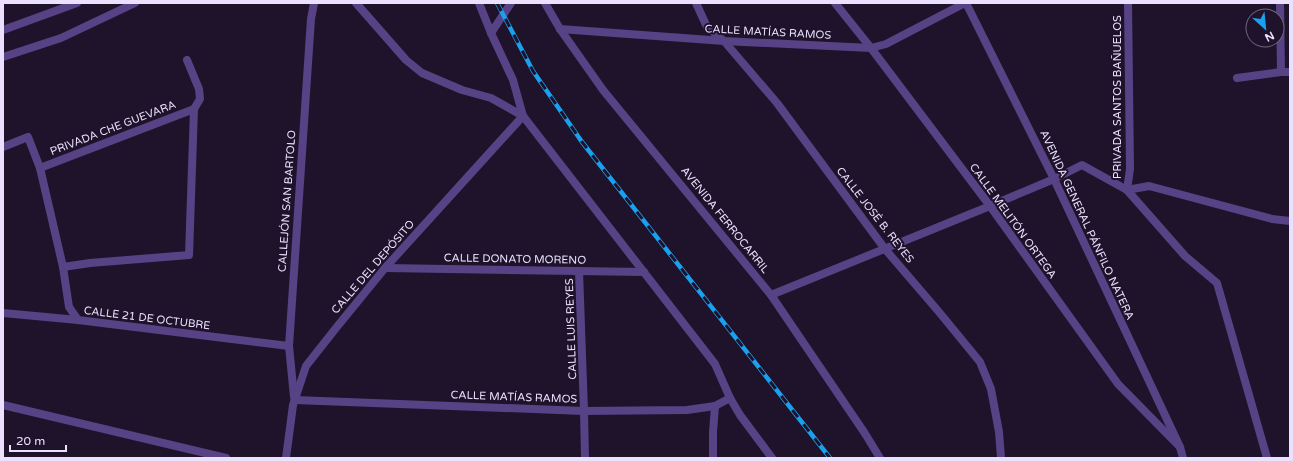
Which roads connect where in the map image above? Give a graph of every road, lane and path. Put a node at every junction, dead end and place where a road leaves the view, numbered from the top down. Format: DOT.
graph roads {
  1 [pos="77,3"];
  2 [pos="135,3"];
  3 [pos="314,3"];
  4 [pos="356,3"];
  5 [pos="480,3"];
  6 [pos="511,3"];
  7 [pos="545,3"];
  8 [pos="696,3"];
  9 [pos="835,3"];
  10 [pos="966,3"];
  11 [pos="1128,3"];
  12 [pos="1280,3"];
  13 [pos="560,29"];
  14 [pos="3,30"];
  15 [pos="491,33"];
  16 [pos="724,41"];
  17 [pos="871,48"];
  18 [pos="3,57"];
  19 [pos="187,60"];
  20 [pos="1281,72"];
  21 [pos="1290,72"];
  22 [pos="1237,78"];
  23 [pos="194,109"];
  24 [pos="523,116"];
  25 [pos="3,146"];
  26 [pos="40,168"];
  27 [pos="1054,179"];
  28 [pos="1127,190"];
  29 [pos="990,206"];
  30 [pos="1290,221"];
  31 [pos="885,249"];
  32 [pos="63,267"];
  33 [pos="385,268"];
  34 [pos="580,271"];
  35 [pos="644,272"];
  36 [pos="771,295"];
  37 [pos="3,313"];
  38 [pos="78,320"];
  39 [pos="289,346"];
  40 [pos="730,398"];
  41 [pos="295,400"];
  42 [pos="3,405"];
  43 [pos="715,406"];
  44 [pos="584,411"];
  45 [pos="1180,447"];
  46 [pos="226,458"];
  47 [pos="286,458"];
  48 [pos="584,458"];
  49 [pos="713,458"];
  50 [pos="772,458"];
  51 [pos="880,458"];
  52 [pos="1001,458"];
  53 [pos="1183,458"];
  54 [pos="1267,458"];
  1 -- 14 [label="street"];
  2 -- 18 [label="street"];
  3 -- 39 [label="street, CALLEJÓN SAN BARTOLO"];
  4 -- 24 [label="street"];
  5 -- 15 [label="street"];
  6 -- 15 [label="street"];
  7 -- 13 [label="street, AVENIDA FERROCARRIL"];
  8 -- 16 [label="street, CALLE JOSÉ B. REYES"];
  9 -- 17 [label="street, CALLE MELITÓN ORTEGA"];
  10 -- 17 [label="street, CALLE MATÍAS RAMOS"];
  10 -- 27 [label="street, AVENIDA GENERAL PÁNFILO NATERA"];
  11 -- 28 [label="street, PRIVADA SANTOS BAÑUELOS"];
  12 -- 20 [label="street"];
  13 -- 16 [label="street, CALLE MATÍAS RAMOS"];
  13 -- 36 [label="street, AVENIDA FERROCARRIL"];
  15 -- 24 [label="street"];
  16 -- 17 [label="street, CALLE MATÍAS RAMOS"];
  16 -- 31 [label="street, CALLE JOSÉ B. REYES"];
  17 -- 29 [label="street, CALLE MELITÓN ORTEGA"];
  19 -- 23 [label="street"];
  20 -- 21 [label="street"];
  20 -- 22 [label="street"];
  23 -- 26 [label="street, PRIVADA CHE GUEVARA"];
  23 -- 32 [label="street"];
  24 -- 33 [label="street, CALLE DEL DEPÓSITO"];
  24 -- 35 [label="street"];
  25 -- 26 [label="street"];
  26 -- 32 [label="street"];
  27 -- 28 [label="street"];
  27 -- 29 [label="street"];
  27 -- 45 [label="street, AVENIDA GENERAL PÁNFILO NATERA"];
  28 -- 30 [label="street"];
  28 -- 54 [label="street"];
  29 -- 31 [label="street"];
  29 -- 45 [label="street, CALLE MELITÓN ORTEGA"];
  31 -- 36 [label="street"];
  31 -- 52 [label="street, CALLE JOSÉ B. REYES"];
  32 -- 38 [label="street"];
  33 -- 34 [label="street, CALLE DONATO MORENO"];
  33 -- 41 [label="street, CALLE DEL DEPÓSITO"];
  34 -- 35 [label="street, CALLE DONATO MORENO"];
  34 -- 44 [label="street, CALLE LUIS REYES"];
  35 -- 40 [label="street"];
  36 -- 51 [label="street, AVENIDA FERROCARRIL"];
  37 -- 38 [label="street, CALLE 21 DE OCTUBRE"];
  38 -- 39 [label="street, CALLE 21 DE OCTUBRE"];
  39 -- 41 [label="street, CALLEJÓN SAN BARTOLO"];
  40 -- 43 [label="street, CALLE MATÍAS RAMOS"];
  40 -- 50 [label="street"];
  41 -- 44 [label="street, CALLE MATÍAS RAMOS"];
  41 -- 47 [label="street, CALLE DEL DEPÓSITO"];
  42 -- 46 [label="street"];
  43 -- 44 [label="street, CALLE MATÍAS RAMOS"];
  43 -- 49 [label="street"];
  44 -- 48 [label="street, CALLE LUIS REYES"];
  45 -- 53 [label="street, AVENIDA GENERAL PÁNFILO NATERA"];
}
